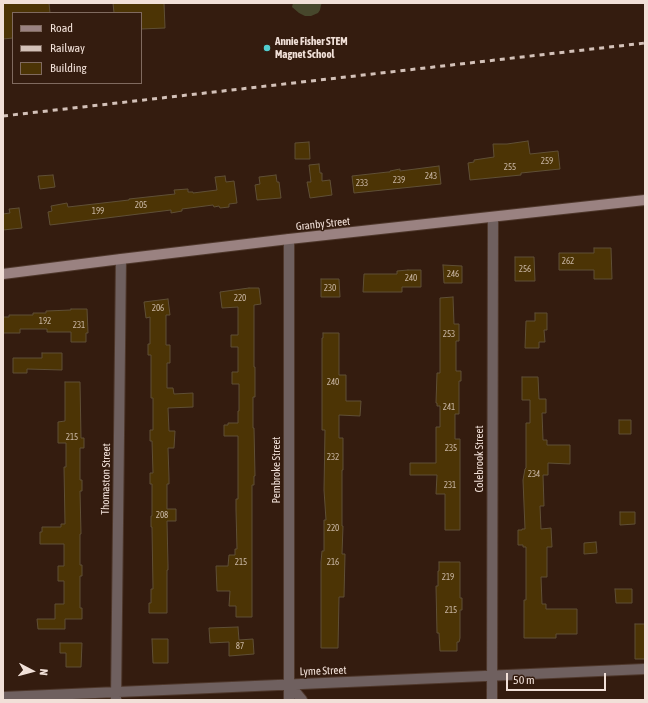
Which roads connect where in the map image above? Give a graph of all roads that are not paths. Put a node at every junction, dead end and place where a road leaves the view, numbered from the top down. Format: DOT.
graph roads {
  1 [pos="645,200"];
  2 [pos="493,218"];
  3 [pos="289,239"];
  4 [pos="121,259"];
  5 [pos="3,274"];
  6 [pos="645,669"];
  7 [pos="492,676"];
  8 [pos="289,684"];
  9 [pos="116,696"];
  10 [pos="3,697"];
  11 [pos="289,700"];
  12 [pos="302,700"];
  13 [pos="492,700"];
  1 -- 2 [label="main road, Granby Street"];
  2 -- 3 [label="main road, Granby Street"];
  2 -- 7 [label="street, Colebrook Street"];
  3 -- 4 [label="main road, Granby Street"];
  3 -- 8 [label="street, Pembroke Street"];
  4 -- 5 [label="main road, Granby Street"];
  4 -- 9 [label="street, Thomaston Street"];
  6 -- 7 [label="street, Lyme Street"];
  7 -- 8 [label="street, Lyme Street"];
  7 -- 13 [label="street, Colebrook Street"];
  8 -- 9 [label="street, Lyme Street"];
  8 -- 11 [label="street, Pembroke Street"];
  8 -- 12 [label="street"];
  9 -- 10 [label="street, Lyme Street"];
}
